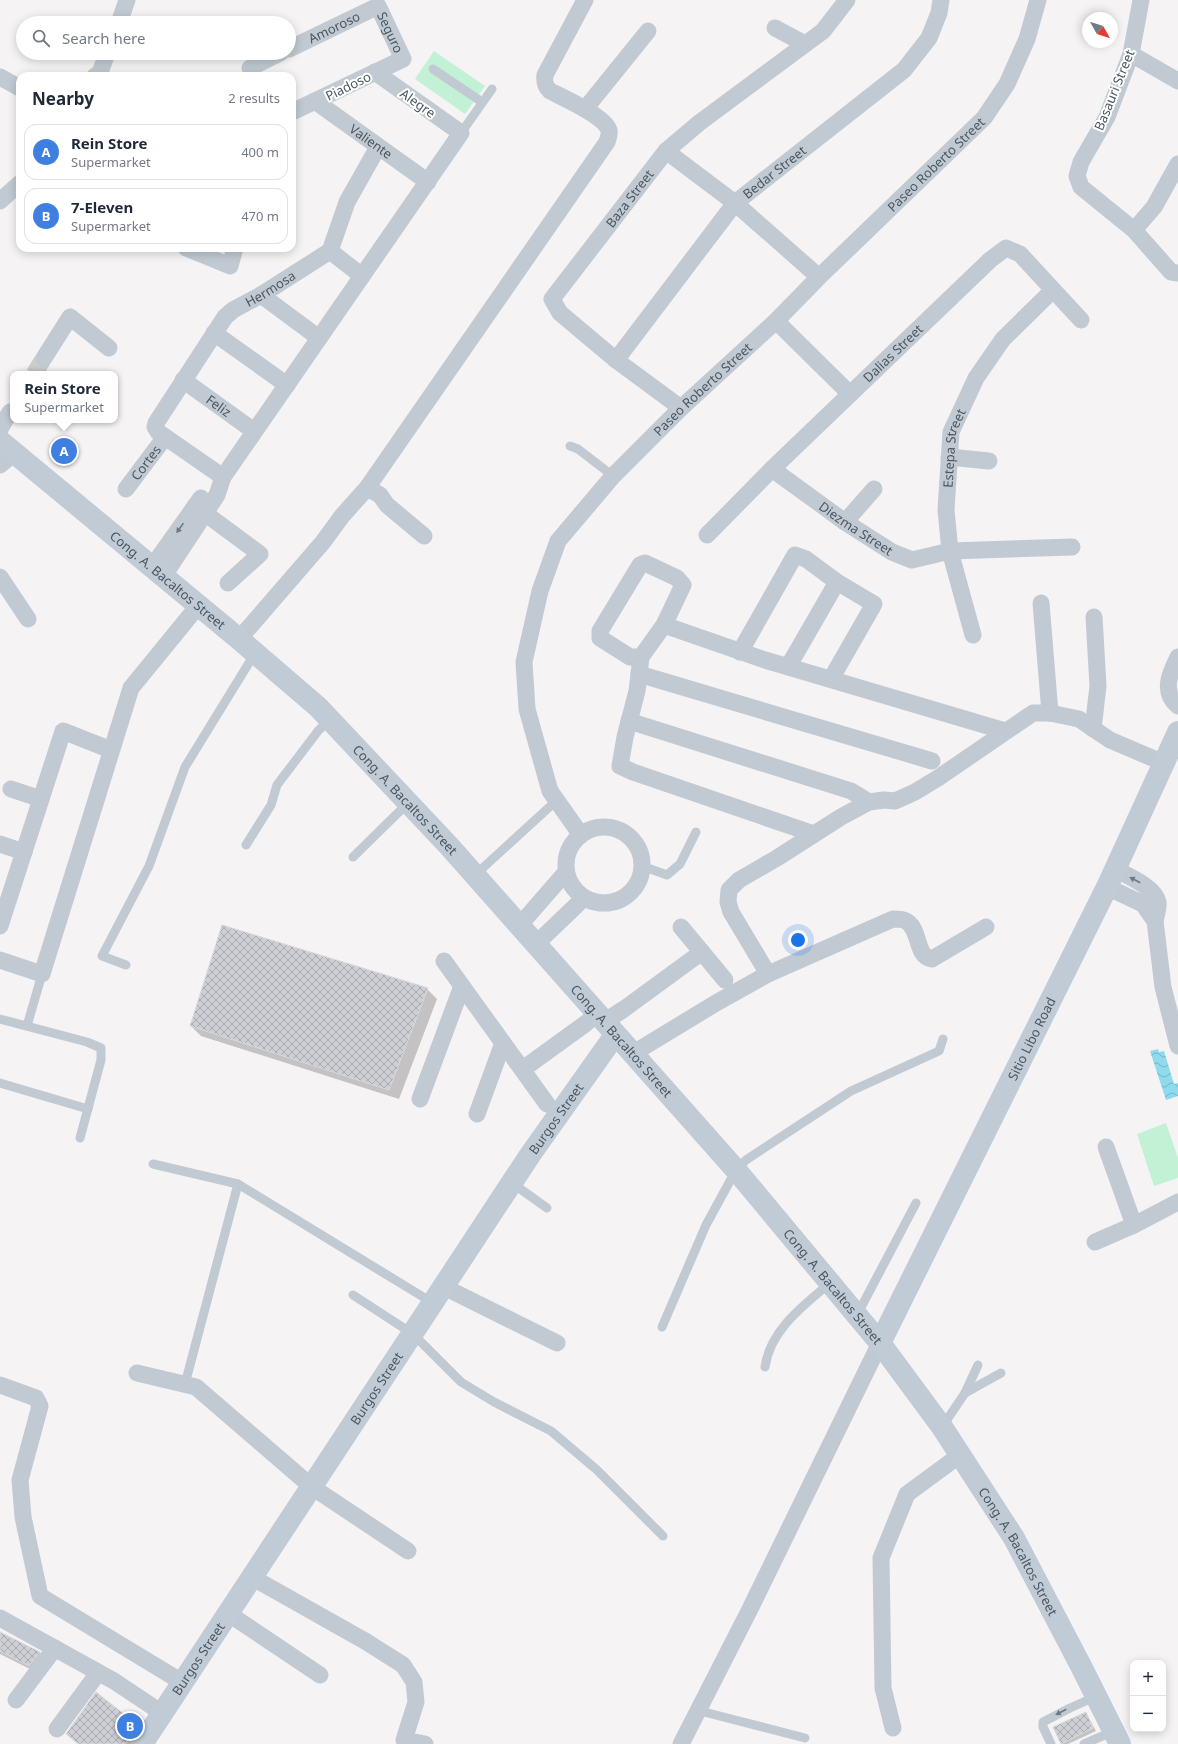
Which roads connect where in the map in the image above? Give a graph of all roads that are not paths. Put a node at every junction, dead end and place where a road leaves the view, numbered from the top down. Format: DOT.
graph roads {
  1 [pos="127,0"];
  2 [pos="585,0"];
  3 [pos="847,0"];
  4 [pos="941,0"];
  5 [pos="1038,0"];
  6 [pos="1141,0"];
  7 [pos="378,6"];
  8 [pos="121,16"];
  9 [pos="775,28"];
  10 [pos="648,31"];
  11 [pos="805,44"];
  12 [pos="296,46"];
  13 [pos="1131,54"];
  14 [pos="403,59"];
  15 [pos="105,60"];
  16 [pos="270,60"];
  17 [pos="434,69"];
  18 [pos="100,72"];
  19 [pos="252,72"];
  20 [pos="375,72"];
  21 [pos="0,77"];
  22 [pos="1178,81"];
  23 [pos="16,86"];
  24 [pos="492,89"];
  25 [pos="315,102"];
  26 [pos="482,102"];
  27 [pos="586,109"];
  28 [pos="296,110"];
  29 [pos="461,133"];
  30 [pos="378,147"];
  31 [pos="666,151"];
  32 [pos="1178,164"];
  33 [pos="428,182"];
  34 [pos="16,187"];
  35 [pos="0,201"];
  36 [pos="735,203"];
  37 [pos="1134,230"];
  38 [pos="330,251"];
  39 [pos="196,252"];
  40 [pos="234,252"];
  41 [pos="1178,273"];
  42 [pos="362,276"];
  43 [pos="819,277"];
  44 [pos="1053,290"];
  45 [pos="261,295"];
  46 [pos="1081,320"];
  47 [pos="776,321"];
  48 [pos="214,333"];
  49 [pos="319,338"];
  50 [pos="109,348"];
  51 [pos="44,358"];
  52 [pos="616,360"];
  53 [pos="183,380"];
  54 [pos="287,385"];
  55 [pos="850,394"];
  56 [pos="681,408"];
  57 [pos="10,412"];
  58 [pos="0,429"];
  59 [pos="254,431"];
  60 [pos="160,432"];
  61 [pos="570,446"];
  62 [pos="5,453"];
  63 [pos="949,457"];
  64 [pos="989,461"];
  65 [pos="772,469"];
  66 [pos="612,476"];
  67 [pos="223,477"];
  68 [pos="367,488"];
  69 [pos="126,489"];
  70 [pos="874,489"];
  71 [pos="200,510"];
  72 [pos="845,522"];
  73 [pos="707,535"];
  74 [pos="424,536"];
  75 [pos="1072,547"];
  76 [pos="950,551"];
  77 [pos="158,572"];
  78 [pos="0,577"];
  79 [pos="837,582"];
  80 [pos="228,583"];
  81 [pos="1041,603"];
  82 [pos="198,606"];
  83 [pos="1094,617"];
  84 [pos="28,619"];
  85 [pos="664,625"];
  86 [pos="973,635"];
  87 [pos="247,646"];
  88 [pos="740,652"];
  89 [pos="641,657"];
  90 [pos="1178,657"];
  91 [pos="788,667"];
  92 [pos="639,674"];
  93 [pos="831,679"];
  94 [pos="1178,706"];
  95 [pos="1050,713"];
  96 [pos="330,719"];
  97 [pos="629,721"];
  98 [pos="1094,729"];
  99 [pos="1005,731"];
  100 [pos="112,750"];
  101 [pos="1172,750"];
  102 [pos="932,761"];
  103 [pos="11,789"];
  104 [pos="41,798"];
  105 [pos="556,801"];
  106 [pos="409,802"];
  107 [pos="869,802"];
  108 [pos="696,832"];
  109 [pos="814,834"];
  110 [pos="581,835"];
  111 [pos="0,844"];
  112 [pos="246,845"];
  113 [pos="24,852"];
  114 [pos="353,857"];
  115 [pos="642,866"];
  116 [pos="566,872"];
  117 [pos="1113,874"];
  118 [pos="475,875"];
  119 [pos="584,898"];
  120 [pos="4,903"];
  121 [pos="0,926"];
  122 [pos="520,926"];
  123 [pos="681,927"];
  124 [pos="986,927"];
  125 [pos="536,944"];
  126 [pos="702,952"];
  127 [pos="0,960"];
  128 [pos="444,961"];
  129 [pos="126,965"];
  130 [pos="42,974"];
  131 [pos="768,974"];
  132 [pos="725,980"];
  133 [pos="1171,985"];
  134 [pos="462,986"];
  135 [pos="0,1019"];
  136 [pos="606,1023"];
  137 [pos="27,1026"];
  138 [pos="943,1038"];
  139 [pos="503,1043"];
  140 [pos="1178,1044"];
  141 [pos="632,1054"];
  142 [pos="523,1069"];
  143 [pos="0,1083"];
  144 [pos="420,1099"];
  145 [pos="547,1104"];
  146 [pos="88,1109"];
  147 [pos="477,1114"];
  148 [pos="80,1138"];
  149 [pos="1106,1147"];
  150 [pos="153,1164"];
  151 [pos="736,1170"];
  152 [pos="512,1183"];
  153 [pos="238,1184"];
  154 [pos="1178,1202"];
  155 [pos="916,1203"];
  156 [pos="547,1208"];
  157 [pos="1134,1225"];
  158 [pos="1095,1242"];
  159 [pos="830,1283"];
  160 [pos="353,1295"];
  161 [pos="439,1295"];
  162 [pos="856,1315"];
  163 [pos="662,1327"];
  164 [pos="413,1334"];
  165 [pos="557,1343"];
  166 [pos="880,1343"];
  167 [pos="978,1365"];
  168 [pos="765,1367"];
  169 [pos="137,1373"];
  170 [pos="1001,1373"];
  171 [pos="186,1384"];
  172 [pos="0,1385"];
  173 [pos="965,1393"];
  174 [pos="942,1427"];
  175 [pos="960,1455"];
  176 [pos="312,1487"];
  177 [pos="662,1536"];
  178 [pos="408,1551"];
  179 [pos="253,1578"];
  180 [pos="229,1614"];
  181 [pos="0,1618"];
  182 [pos="55,1648"];
  183 [pos="98,1673"];
  184 [pos="320,1675"];
  185 [pos="182,1682"];
  186 [pos="1097,1696"];
  187 [pos="16,1700"];
  188 [pos="700,1711"];
  189 [pos="162,1713"];
  190 [pos="893,1728"];
  191 [pos="57,1729"];
  192 [pos="805,1738"];
  193 [pos="1117,1738"];
  194 [pos="142,1744"];
  195 [pos="425,1744"];
  196 [pos="681,1744"];
  197 [pos="1050,1744"];
  198 [pos="1084,1744"];
  1 -- 8 [label="street"];
  2 -- 27 [label="street"];
  3 -- 11 [label="street, Baza Street"];
  4 -- 36 [label="street, Bedar Street"];
  5 -- 43 [label="street, Paseo Roberto Street"];
  6 -- 13 [label="street, Basauri Street"];
  7 -- 12 [label="street, Amoroso"];
  7 -- 14 [label="street, Seguro"];
  9 -- 11 [label="street"];
  10 -- 27 [label="street"];
  11 -- 31 [label="street, Baza Street"];
  13 -- 22 [label="street"];
  13 -- 37 [label="street, Basauri Street"];
  14 -- 20 [label="street, Piadoso"];
  15 -- 18 [label="street"];
  16 -- 19 [label="street"];
  17 -- 26 [label="lane"];
  20 -- 25 [label="street, Piadoso"];
  20 -- 29 [label="street, Alegre"];
  21 -- 23 [label="street"];
  24 -- 26 [label="lane"];
  25 -- 28 [label="street, Piadoso"];
  25 -- 30 [label="street, Valiente"];
  26 -- 29 [label="lane"];
  27 -- 68 [label="street"];
  29 -- 33 [label="street"];
  30 -- 33 [label="street, Valiente"];
  30 -- 38 [label="street"];
  31 -- 36 [label="street"];
  31 -- 52 [label="street, Baza Street"];
  32 -- 37 [label="street"];
  33 -- 42 [label="street"];
  34 -- 35 [label="street"];
  36 -- 43 [label="street"];
  36 -- 52 [label="street, Bedar Street"];
  37 -- 41 [label="street"];
  38 -- 42 [label="street"];
  38 -- 45 [label="street, Hermosa"];
  39 -- 40 [label="street"];
  42 -- 49 [label="street"];
  43 -- 47 [label="street, Paseo Roberto Street"];
  44 -- 46 [label="street, Dalias Street"];
  44 -- 55 [label="street, Dalias Street"];
  44 -- 63 [label="street, Estepa Street"];
  45 -- 48 [label="street, Hermosa"];
  45 -- 49 [label="street"];
  47 -- 55 [label="street"];
  47 -- 56 [label="street, Paseo Roberto Street"];
  48 -- 53 [label="street, Hermosa"];
  48 -- 54 [label="street"];
  49 -- 54 [label="street"];
  50 -- 51 [label="street"];
  52 -- 56 [label="street, Baza Street"];
  53 -- 59 [label="street, Feliz"];
  53 -- 60 [label="street, Hermosa"];
  54 -- 59 [label="street"];
  55 -- 65 [label="street, Dalias Street"];
  56 -- 66 [label="street, Paseo Roberto Street"];
  57 -- 58 [label="street"];
  59 -- 67 [label="street"];
  60 -- 67 [label="street"];
  60 -- 69 [label="street, Cortes"];
  61 -- 66 [label="lane"];
  62 -- 77 [label="street, Cong. A. Bacaltos Street"];
  63 -- 64 [label="street"];
  63 -- 76 [label="street, Estepa Street"];
  65 -- 72 [label="street, Diezma Street"];
  65 -- 73 [label="street, Dalias Street"];
  66 -- 105 [label="street, Paseo Roberto Street"];
  67 -- 71 [label="street"];
  68 -- 74 [label="street"];
  68 -- 87 [label="street"];
  70 -- 72 [label="street"];
  71 -- 77 [label="street"];
  71 -- 80 [label="street"];
  72 -- 76 [label="street, Diezma Street"];
  75 -- 76 [label="street"];
  76 -- 86 [label="street, Estepa Street"];
  77 -- 82 [label="street, Cong. A. Bacaltos Street"];
  78 -- 84 [label="street"];
  79 -- 88 [label="street"];
  79 -- 91 [label="street"];
  79 -- 93 [label="street"];
  81 -- 95 [label="street"];
  82 -- 87 [label="street, Cong. A. Bacaltos Street"];
  82 -- 100 [label="street"];
  83 -- 98 [label="street"];
  85 -- 88 [label="street"];
  85 -- 89 [label="street"];
  85 -- 89 [label="street"];
  87 -- 96 [label="street, Cong. A. Bacaltos Street"];
  87 -- 129 [label="lane"];
  88 -- 91 [label="street"];
  89 -- 92 [label="street"];
  90 -- 94 [label="street"];
  91 -- 93 [label="street"];
  92 -- 97 [label="street"];
  92 -- 102 [label="street"];
  93 -- 99 [label="street"];
  95 -- 98 [label="street"];
  95 -- 99 [label="street"];
  96 -- 106 [label="street, Cong. A. Bacaltos Street"];
  96 -- 112 [label="lane"];
  97 -- 107 [label="street"];
  97 -- 109 [label="street"];
  98 -- 101 [label="street"];
  99 -- 107 [label="street"];
  100 -- 104 [label="street"];
  100 -- 130 [label="street"];
  101 -- 117 [label="street, Sitio Libo Road"];
  103 -- 104 [label="street"];
  104 -- 113 [label="street"];
  105 -- 110 [label="street, Paseo Roberto Street"];
  105 -- 118 [label="lane"];
  106 -- 114 [label="lane"];
  106 -- 118 [label="street, Cong. A. Bacaltos Street"];
  107 -- 109 [label="street"];
  108 -- 115 [label="lane"];
  109 -- 131 [label="street"];
  110 -- 115 [label="street"];
  110 -- 116 [label="street"];
  111 -- 113 [label="street"];
  113 -- 120 [label="street"];
  115 -- 119 [label="street"];
  116 -- 119 [label="street"];
  116 -- 122 [label="street"];
  117 -- 133 [label="street"];
  117 -- 166 [label="street, Sitio Libo Road"];
  118 -- 122 [label="street, Cong. A. Bacaltos Street"];
  119 -- 125 [label="street"];
  120 -- 121 [label="street"];
  122 -- 125 [label="street, Cong. A. Bacaltos Street"];
  123 -- 126 [label="street"];
  124 -- 131 [label="street"];
  125 -- 136 [label="street, Cong. A. Bacaltos Street"];
  126 -- 132 [label="street"];
  126 -- 136 [label="street"];
  127 -- 130 [label="street"];
  128 -- 134 [label="street"];
  130 -- 137 [label="lane"];
  131 -- 141 [label="street"];
  133 -- 140 [label="street"];
  134 -- 139 [label="street"];
  134 -- 144 [label="street"];
  135 -- 137 [label="lane"];
  136 -- 141 [label="street, Cong. A. Bacaltos Street"];
  136 -- 142 [label="street"];
  136 -- 152 [label="street, Burgos Street"];
  137 -- 146 [label="lane"];
  138 -- 151 [label="lane"];
  139 -- 142 [label="street"];
  139 -- 147 [label="street"];
  141 -- 151 [label="street, Cong. A. Bacaltos Street"];
  142 -- 145 [label="street"];
  143 -- 146 [label="lane"];
  146 -- 148 [label="lane"];
  149 -- 157 [label="street"];
  150 -- 153 [label="lane"];
  151 -- 159 [label="street, Cong. A. Bacaltos Street"];
  151 -- 163 [label="lane"];
  152 -- 156 [label="lane"];
  152 -- 161 [label="street, Burgos Street"];
  153 -- 161 [label="lane"];
  153 -- 171 [label="lane"];
  154 -- 157 [label="street"];
  155 -- 162 [label="lane"];
  157 -- 158 [label="street"];
  159 -- 162 [label="street, Cong. A. Bacaltos Street"];
  159 -- 168 [label="lane"];
  160 -- 164 [label="lane"];
  161 -- 164 [label="street, Burgos Street"];
  161 -- 165 [label="street"];
  162 -- 166 [label="street, Cong. A. Bacaltos Street"];
  164 -- 176 [label="street, Burgos Street"];
  164 -- 177 [label="lane"];
  166 -- 174 [label="street, Cong. A. Bacaltos Street"];
  166 -- 188 [label="street"];
  167 -- 173 [label="lane"];
  169 -- 171 [label="street"];
  170 -- 173 [label="lane"];
  171 -- 176 [label="street"];
  172 -- 185 [label="street"];
  173 -- 174 [label="lane"];
  174 -- 175 [label="street, Cong. A. Bacaltos Street"];
  175 -- 186 [label="street, Cong. A. Bacaltos Street"];
  175 -- 190 [label="street"];
  176 -- 178 [label="street"];
  176 -- 179 [label="street, Burgos Street"];
  179 -- 180 [label="street, Burgos Street"];
  179 -- 195 [label="street"];
  180 -- 184 [label="street"];
  180 -- 185 [label="street, Burgos Street"];
  181 -- 182 [label="street"];
  182 -- 183 [label="street"];
  182 -- 187 [label="street"];
  183 -- 189 [label="street"];
  183 -- 191 [label="street"];
  185 -- 189 [label="street, Burgos Street"];
  186 -- 193 [label="street, Cong. A. Bacaltos Street"];
  186 -- 197 [label="lane, one-way"];
  188 -- 192 [label="lane"];
  188 -- 196 [label="street"];
  189 -- 194 [label="street, Burgos Street"];
  193 -- 198 [label="lane"];
}
